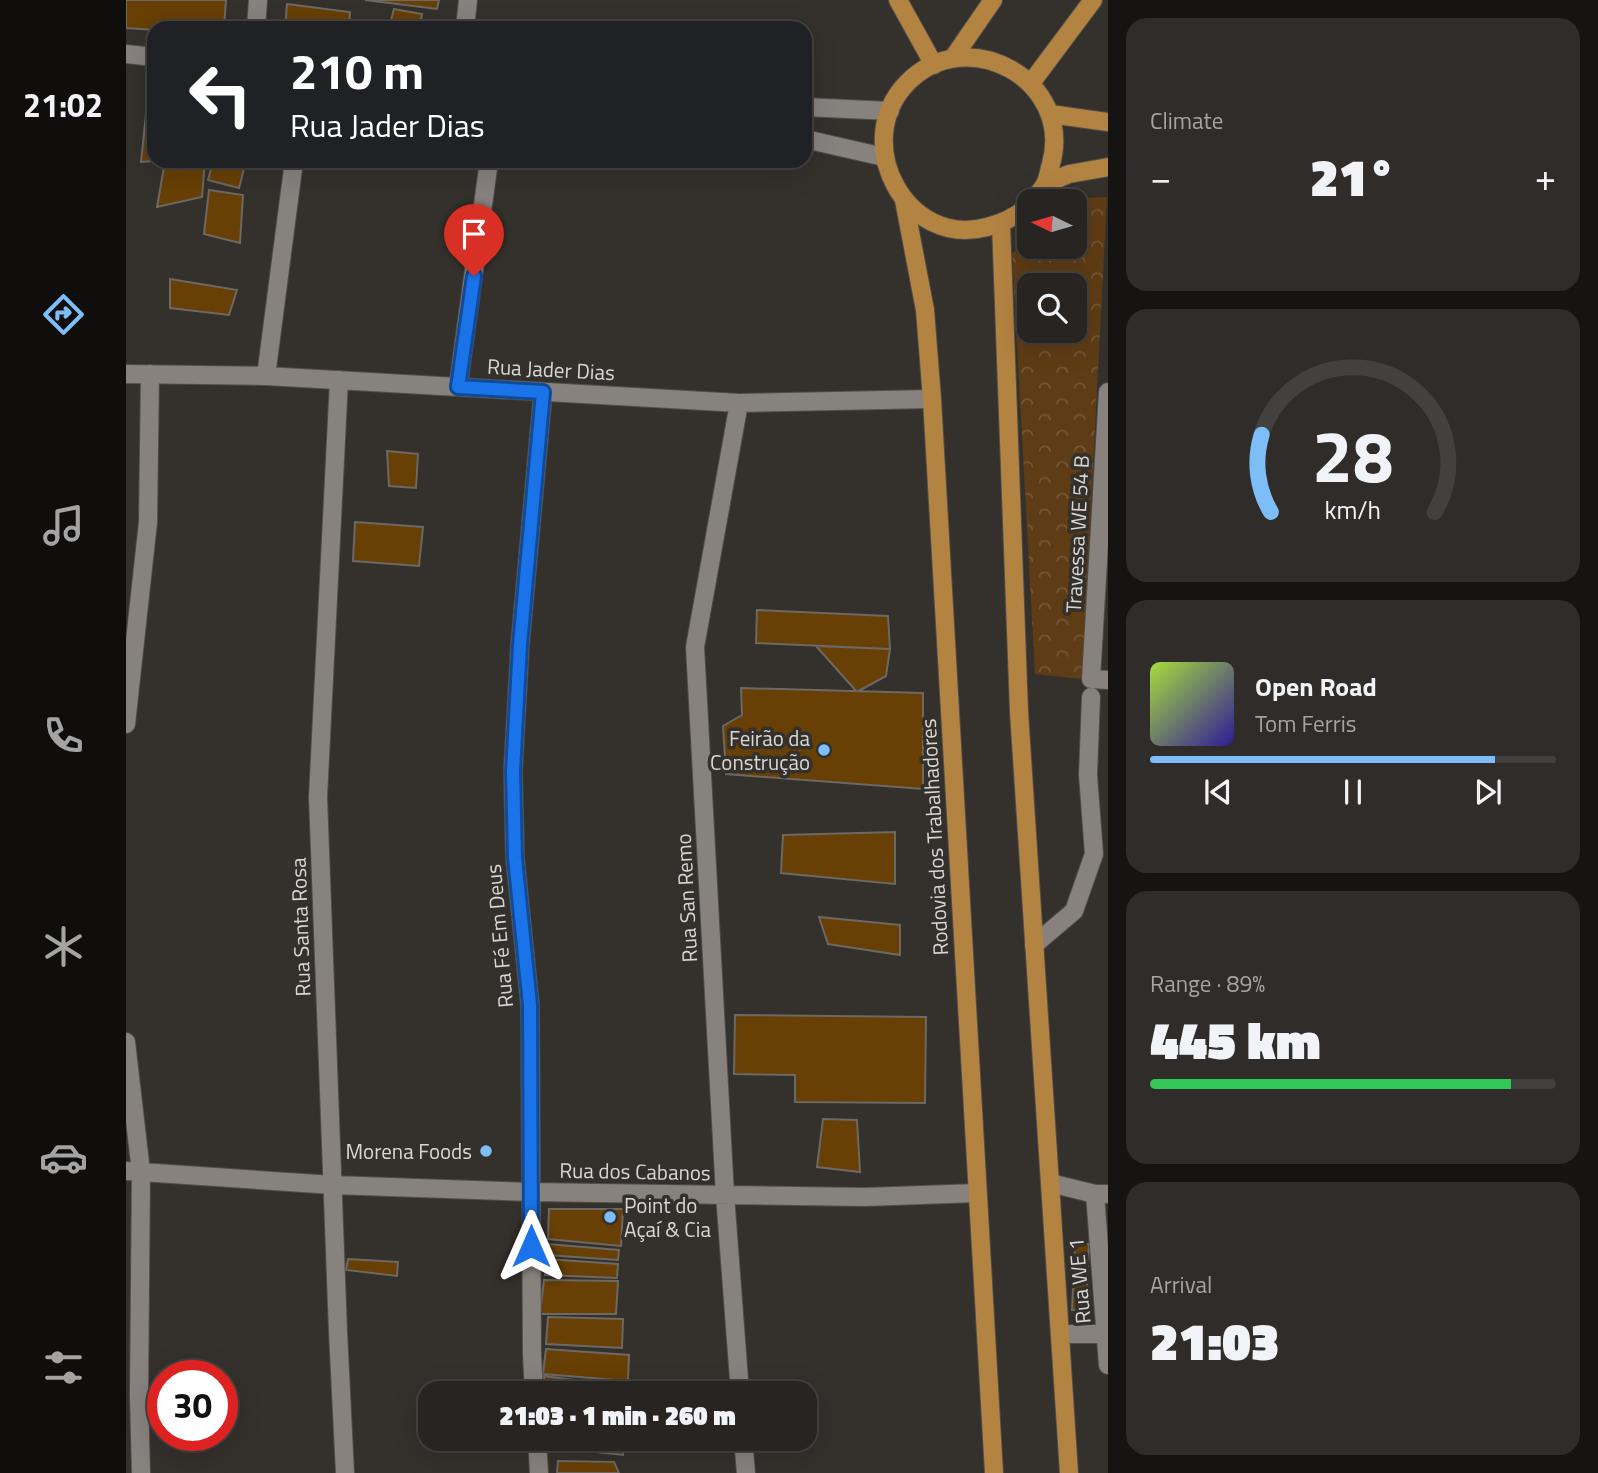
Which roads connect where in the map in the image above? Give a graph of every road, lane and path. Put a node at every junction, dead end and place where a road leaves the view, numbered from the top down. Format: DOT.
graph roads {
  1 [pos="258,0"];
  2 [pos="468,0"];
  3 [pos="898,0"];
  4 [pos="993,0"];
  5 [pos="1093,0"];
  6 [pos="256,21"];
  7 [pos="466,21"];
  8 [pos="126,54"];
  9 [pos="147,56"];
  10 [pos="953,58"];
  11 [pos="934,65"];
  12 [pos="1031,83"];
  13 [pos="812,107"];
  14 [pos="890,111"];
  15 [pos="1050,114"];
  16 [pos="1108,122"];
  17 [pos="812,141"];
  18 [pos="884,157"];
  19 [pos="1108,167"];
  20 [pos="293,168"];
  21 [pos="488,168"];
  22 [pos="1045,184"];
  23 [pos="1041,189"];
  24 [pos="904,200"];
  25 [pos="1017,212"];
  26 [pos="1001,224"];
  27 [pos="126,374"];
  28 [pos="150,374"];
  29 [pos="266,376"];
  30 [pos="339,380"];
  31 [pos="458,387"];
  32 [pos="543,392"];
  33 [pos="1108,392"];
  34 [pos="932,399"];
  35 [pos="739,403"];
  36 [pos="1096,686"];
  37 [pos="126,724"];
  38 [pos="1034,945"];
  39 [pos="126,1042"];
  40 [pos="134,1171"];
  41 [pos="1050,1183"];
  42 [pos="333,1185"];
  43 [pos="531,1192"];
  44 [pos="977,1193"];
  45 [pos="1101,1194"];
  46 [pos="725,1195"];
  47 [pos="1060,1334"];
  48 [pos="1107,1334"];
  49 [pos="1108,1365"];
  50 [pos="534,1381"];
  51 [pos="739,1381"];
  52 [pos="538,1451"];
  53 [pos="744,1451"];
  54 [pos="141,1473"];
  55 [pos="345,1473"];
  56 [pos="539,1473"];
  57 [pos="746,1473"];
  58 [pos="994,1473"];
  59 [pos="1069,1473"];
  1 -- 6 [label="street"];
  2 -- 7 [label="street"];
  3 -- 11 [label="main road"];
  4 -- 10 [label="main road"];
  5 -- 12 [label="main road"];
  8 -- 9 [label="street"];
  10 -- 11 [label="main road"];
  10 -- 12 [label="main road"];
  11 -- 14 [label="main road"];
  12 -- 15 [label="main road"];
  13 -- 14 [label="street"];
  14 -- 18 [label="main road"];
  15 -- 16 [label="main road"];
  15 -- 22 [label="main road"];
  17 -- 18 [label="street"];
  18 -- 24 [label="main road"];
  19 -- 22 [label="main road"];
  20 -- 29 [label="street"];
  21 -- 31 [label="street"];
  22 -- 23 [label="main road"];
  24 -- 26 [label="main road"];
  24 -- 34 [label="main road, Rodovia dos Trabalhadores"];
  25 -- 26 [label="main road"];
  26 -- 38 [label="main road"];
  27 -- 28 [label="street, Rua Jader Dias"];
  28 -- 29 [label="street, Rua Jader Dias"];
  28 -- 37 [label="street"];
  29 -- 30 [label="street, Rua Jader Dias"];
  30 -- 31 [label="street, Rua Jader Dias"];
  30 -- 42 [label="street, Rua Santa Rosa"];
  31 -- 32 [label="street, Rua Jader Dias"];
  32 -- 35 [label="street, Rua Jader Dias"];
  32 -- 43 [label="street, Rua Fé Em Deus"];
  33 -- 36 [label="street, Travessa WE 54 B"];
  34 -- 35 [label="street, Rua Jader Dias"];
  34 -- 44 [label="main road, Rodovia dos Trabalhadores"];
  35 -- 46 [label="street, Rua San Remo"];
  36 -- 38 [label="street, Travessa WE 54 B"];
  38 -- 41 [label="main road"];
  39 -- 40 [label="street"];
  40 -- 42 [label="street, Rua dos Cabanos"];
  40 -- 54 [label="street"];
  41 -- 45 [label="street"];
  41 -- 47 [label="main road"];
  42 -- 43 [label="street, Rua dos Cabanos"];
  42 -- 55 [label="street, Rua Santa Rosa"];
  43 -- 46 [label="street, Rua dos Cabanos"];
  43 -- 50 [label="street, Rua Fé Em Deus"];
  44 -- 46 [label="street, Rua dos Cabanos"];
  44 -- 58 [label="main road, Rodovia dos Trabalhadores"];
  45 -- 48 [label="street, Rua WE 1"];
  46 -- 51 [label="street, Rua San Remo"];
  47 -- 48 [label="street"];
  47 -- 59 [label="main road"];
  48 -- 49 [label="street, Rua WE 1"];
  52 -- 56 [label="street"];
  53 -- 57 [label="street"];
}
